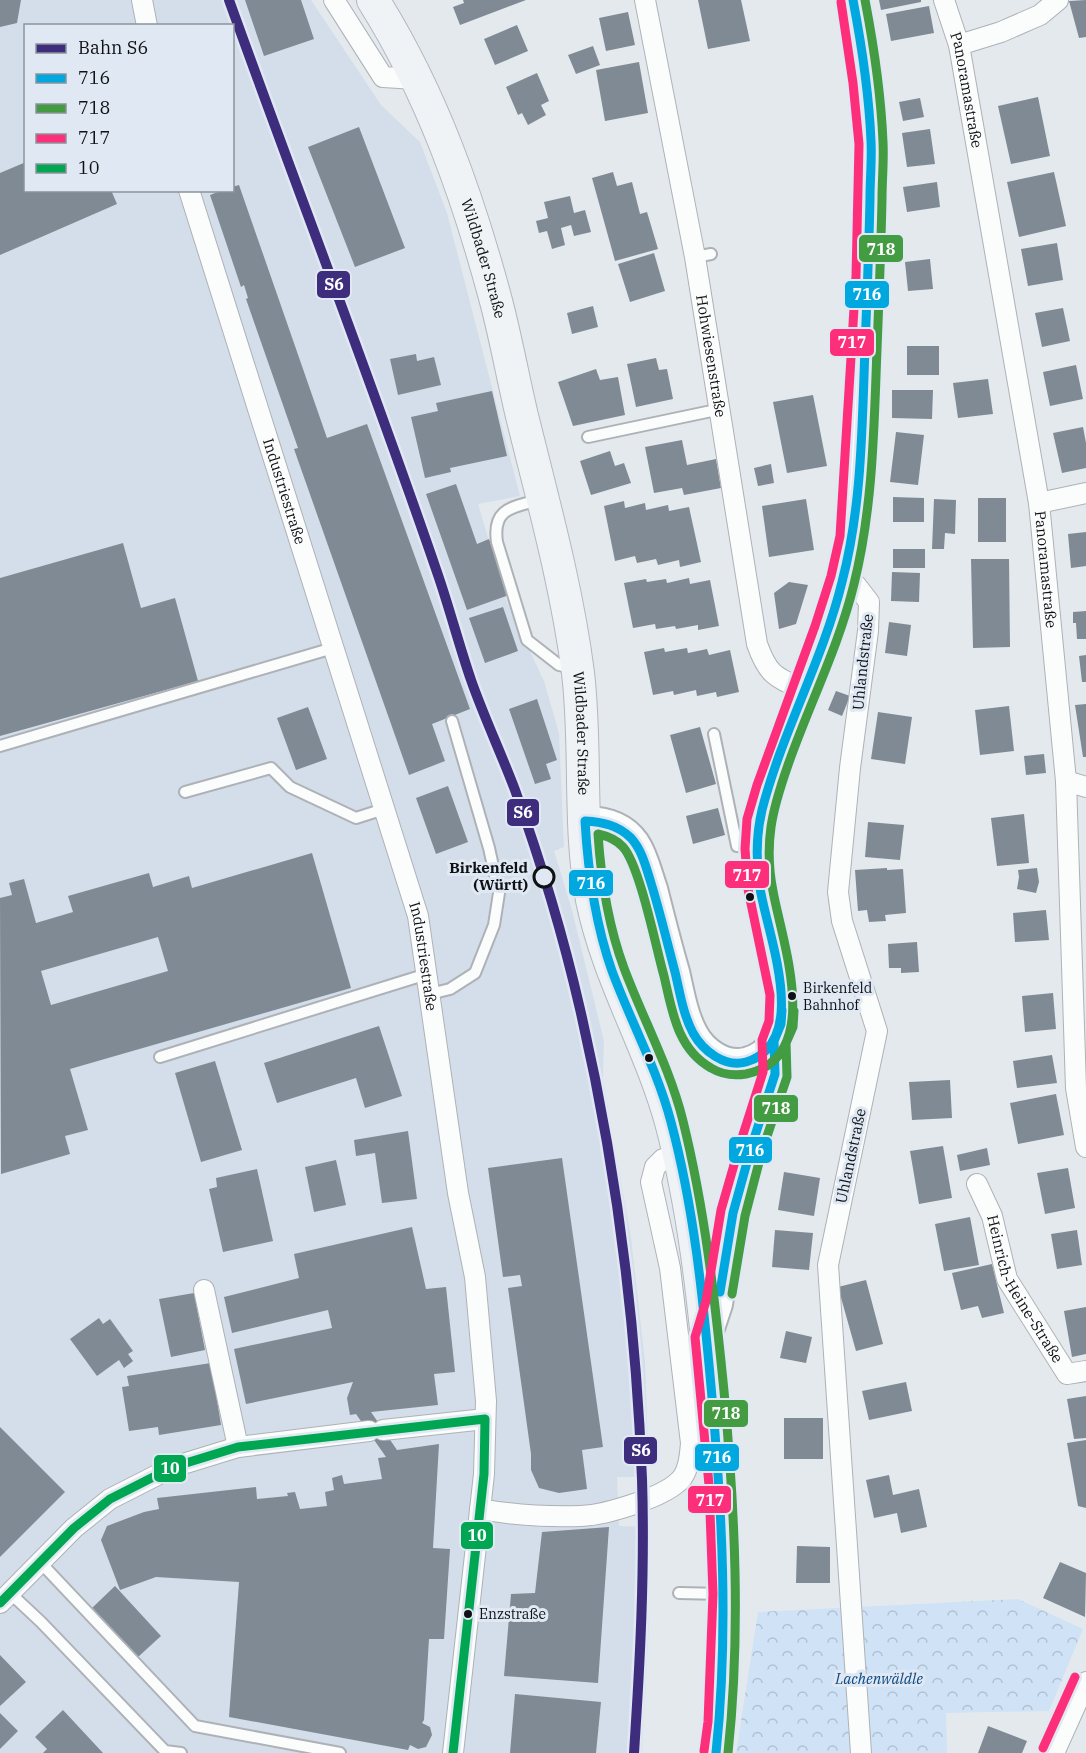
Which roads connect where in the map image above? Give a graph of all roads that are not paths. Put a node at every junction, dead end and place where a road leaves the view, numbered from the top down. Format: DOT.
graph roads {
  1 [pos="142,0"];
  2 [pos="334,0"];
  3 [pos="373,0"];
  4 [pos="645,0"];
  5 [pos="853,0"];
  6 [pos="944,0"];
  7 [pos="1058,0"];
  8 [pos="147,24"];
  9 [pos="959,45"];
  10 [pos="416,79"];
  11 [pos="190,192"];
  12 [pos="721,409"];
  13 [pos="588,437"];
  14 [pos="1086,493"];
  15 [pos="543,499"];
  16 [pos="1039,503"];
  17 [pos="843,579"];
  18 [pos="333,648"];
  19 [pos="577,669"];
  20 [pos="804,690"];
  21 [pos="452,721"];
  22 [pos="714,734"];
  23 [pos="0,746"];
  24 [pos="1065,781"];
  25 [pos="1086,786"];
  26 [pos="185,792"];
  27 [pos="384,809"];
  28 [pos="585,821"];
  29 [pos="757,848"];
  30 [pos="427,974"];
  31 [pos="430,994"];
  32 [pos="774,1041"];
  33 [pos="159,1057"];
  34 [pos="1086,1147"];
  35 [pos="680,1156"];
  36 [pos="977,1184"];
  37 [pos="204,1290"];
  38 [pos="706,1337"];
  39 [pos="1086,1371"];
  40 [pos="485,1419"];
  41 [pos="238,1447"];
  42 [pos="480,1509"];
  43 [pos="40,1562"];
  44 [pos="679,1593"];
  45 [pos="725,1594"];
  46 [pos="5,1598"];
  47 [pos="1086,1682"];
  48 [pos="165,1752"];
  49 [pos="181,1753"];
  50 [pos="340,1753"];
  51 [pos="453,1753"];
  52 [pos="716,1753"];
  53 [pos="861,1753"];
  54 [pos="1054,1753"];
  1 -- 8 [label="street"];
  2 -- 10 [label="street"];
  3 -- 10 [label="main road, Wildbader Straße"];
  4 -- 12 [label="street, Hohwiesenstraße"];
  5 -- 17 [label="main road"];
  6 -- 9 [label="street, Panoramastraße"];
  7 -- 9 [label="street"];
  9 -- 16 [label="street, Panoramastraße"];
  10 -- 15 [label="main road, Wildbader Straße"];
  11 -- 18 [label="street, Industriestraße"];
  12 -- 13 [label="lane"];
  12 -- 20 [label="street, Hohwiesenstraße"];
  14 -- 16 [label="street"];
  15 -- 19 [label="main road, Wildbader Straße"];
  15 -- 19 [label="lane"];
  16 -- 24 [label="street, Panoramastraße"];
  17 -- 20 [label="main road"];
  17 -- 53 [label="street, Uhlandstraße"];
  18 -- 23 [label="lane"];
  18 -- 27 [label="street, Industriestraße"];
  19 -- 28 [label="main road, Wildbader Straße"];
  20 -- 29 [label="main road"];
  21 -- 31 [label="lane"];
  22 -- 29 [label="lane"];
  24 -- 25 [label="street"];
  24 -- 34 [label="street, Panoramastraße"];
  26 -- 27 [label="lane"];
  27 -- 30 [label="street, Industriestraße"];
  28 -- 32 [label="main road"];
  28 -- 35 [label="main road, Wildbader Straße"];
  29 -- 32 [label="main road"];
  30 -- 31 [label="street, Industriestraße"];
  30 -- 33 [label="lane"];
  31 -- 40 [label="street, Industriestraße"];
  32 -- 38 [label="main road"];
  35 -- 38 [label="main road, Wildbader Straße"];
  35 -- 42 [label="street"];
  36 -- 39 [label="street, Heinrich-Heine-Straße"];
  37 -- 41 [label="street"];
  38 -- 45 [label="main road, Wildbader Straße"];
  40 -- 41 [label="street"];
  40 -- 42 [label="street, Industriestraße"];
  41 -- 43 [label="street"];
  42 -- 51 [label="street, Industriestraße"];
  43 -- 46 [label="street"];
  43 -- 50 [label="lane"];
  44 -- 45 [label="lane"];
  45 -- 52 [label="main road, Wildbader Straße"];
  46 -- 48 [label="lane"];
  47 -- 54 [label="street"];
  48 -- 49 [label="lane"];
}
